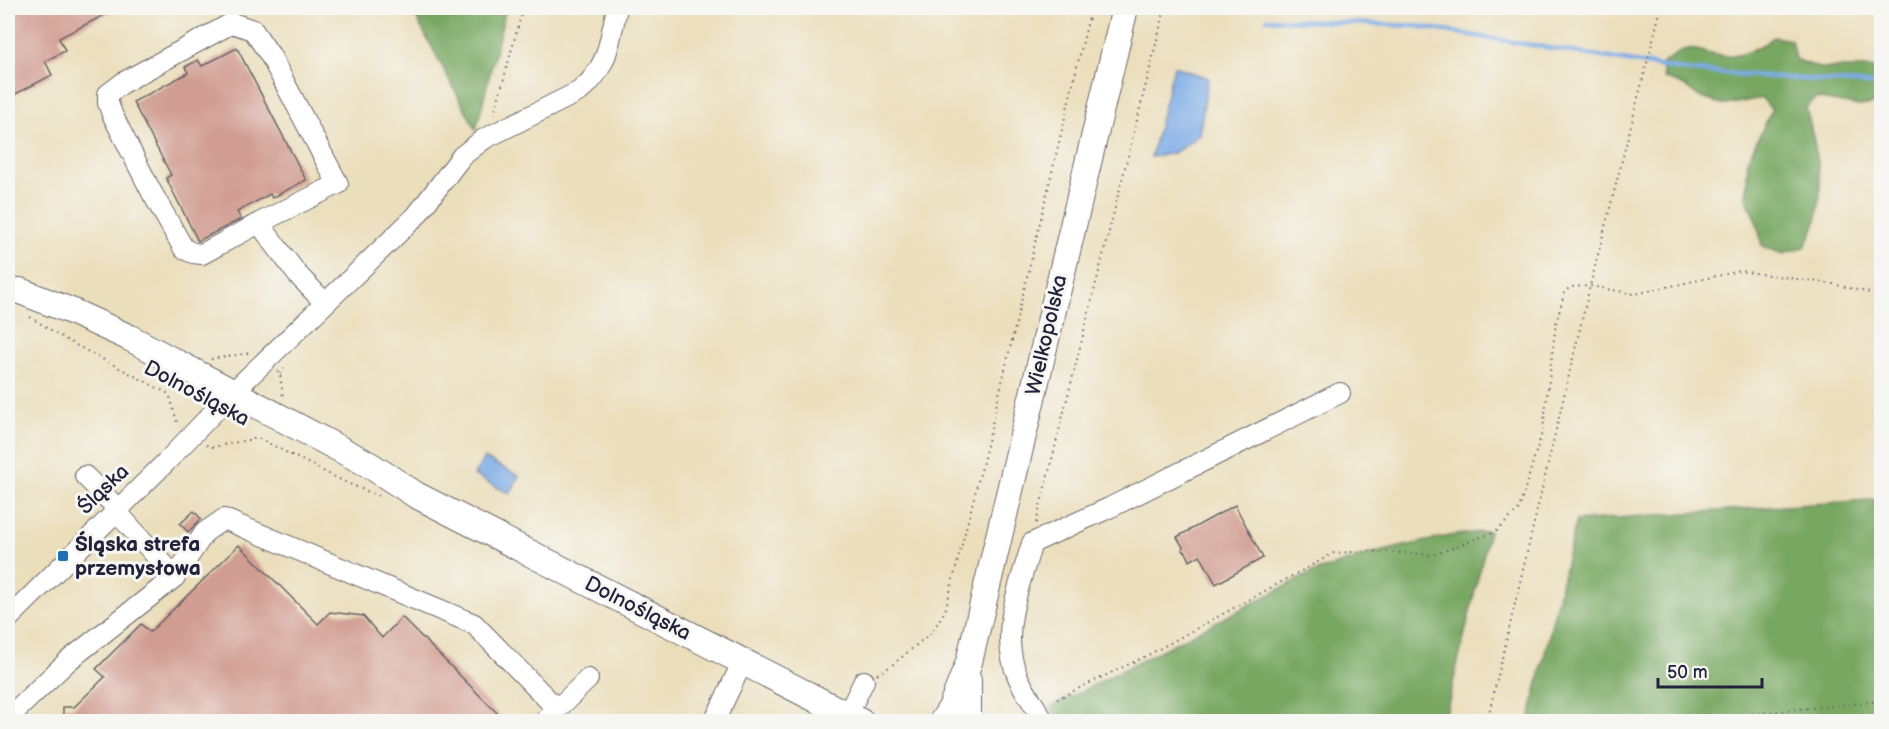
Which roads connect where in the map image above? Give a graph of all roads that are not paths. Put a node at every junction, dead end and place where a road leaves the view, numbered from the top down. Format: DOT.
graph roads {
  1 [pos="617,8"];
  2 [pos="1125,8"];
  3 [pos="259,223"];
  4 [pos="18,297"];
  5 [pos="324,303"];
  6 [pos="1340,393"];
  7 [pos="225,399"];
  8 [pos="85,476"];
  9 [pos="116,511"];
  10 [pos="174,577"];
  11 [pos="8,619"];
  12 [pos="743,661"];
  13 [pos="969,662"];
  14 [pos="588,679"];
  15 [pos="864,681"];
  16 [pos="551,715"];
  17 [pos="8,718"];
  18 [pos="855,720"];
  19 [pos="714,722"];
  20 [pos="942,722"];
  21 [pos="968,722"];
  22 [pos="1044,722"];
  1 -- 5 [label="street, Śląska"];
  2 -- 13 [label="main road, Wielkopolska"];
  3 -- 3 [label="street"];
  3 -- 5 [label="street"];
  4 -- 7 [label="main road, Dolnośląska"];
  5 -- 7 [label="street, Śląska"];
  6 -- 22 [label="street"];
  7 -- 9 [label="street, Śląska"];
  7 -- 12 [label="main road, Dolnośląska"];
  8 -- 9 [label="street"];
  9 -- 10 [label="street"];
  9 -- 11 [label="street, Śląska"];
  10 -- 16 [label="street"];
  10 -- 17 [label="street"];
  12 -- 18 [label="main road, Dolnośląska"];
  12 -- 19 [label="street"];
  13 -- 20 [label="main road, Wielkopolska"];
  13 -- 21 [label="main road, Wielkopolska"];
  14 -- 16 [label="street"];
  15 -- 18 [label="street"];
}
